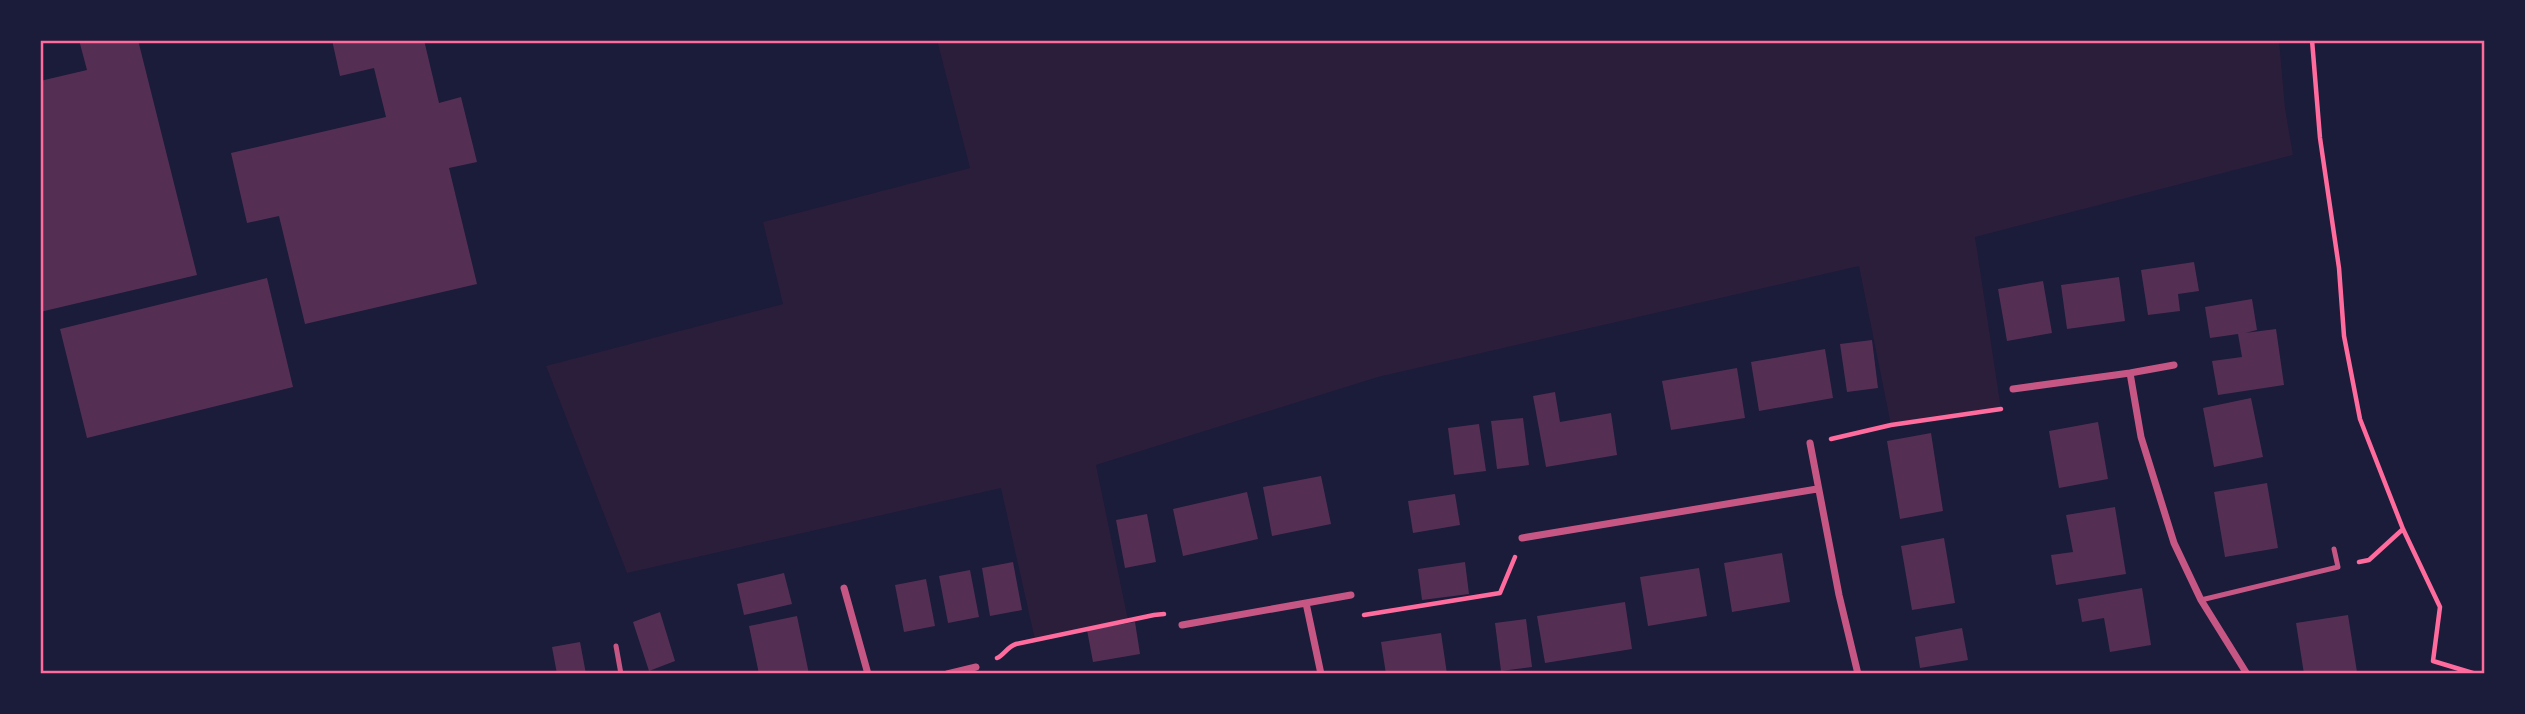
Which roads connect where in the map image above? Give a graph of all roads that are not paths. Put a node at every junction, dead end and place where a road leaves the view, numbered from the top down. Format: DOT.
graph roads {
  1 [pos="2174,365"];
  2 [pos="2130,373"];
  3 [pos="2013,388"];
  4 [pos="1810,443"];
  5 [pos="1818,489"];
  6 [pos="1522,538"];
  7 [pos="2334,549"];
  8 [pos="844,588"];
  9 [pos="1351,595"];
  10 [pos="2201,600"];
  11 [pos="1306,603"];
  12 [pos="1182,625"];
  13 [pos="616,646"];
  14 [pos="976,667"];
  15 [pos="621,674"];
  16 [pos="868,674"];
  17 [pos="947,674"];
  18 [pos="1321,674"];
  19 [pos="1858,674"];
  20 [pos="2248,674"];
  1 -- 2 [label="street"];
  2 -- 3 [label="street"];
  2 -- 10 [label="street"];
  4 -- 5 [label="street"];
  5 -- 6 [label="street"];
  5 -- 19 [label="street"];
  7 -- 10 [label="lane"];
  8 -- 16 [label="street"];
  9 -- 11 [label="street"];
  10 -- 20 [label="street"];
  11 -- 12 [label="street"];
  11 -- 18 [label="street"];
  13 -- 15 [label="lane"];
  14 -- 17 [label="street"];
}
